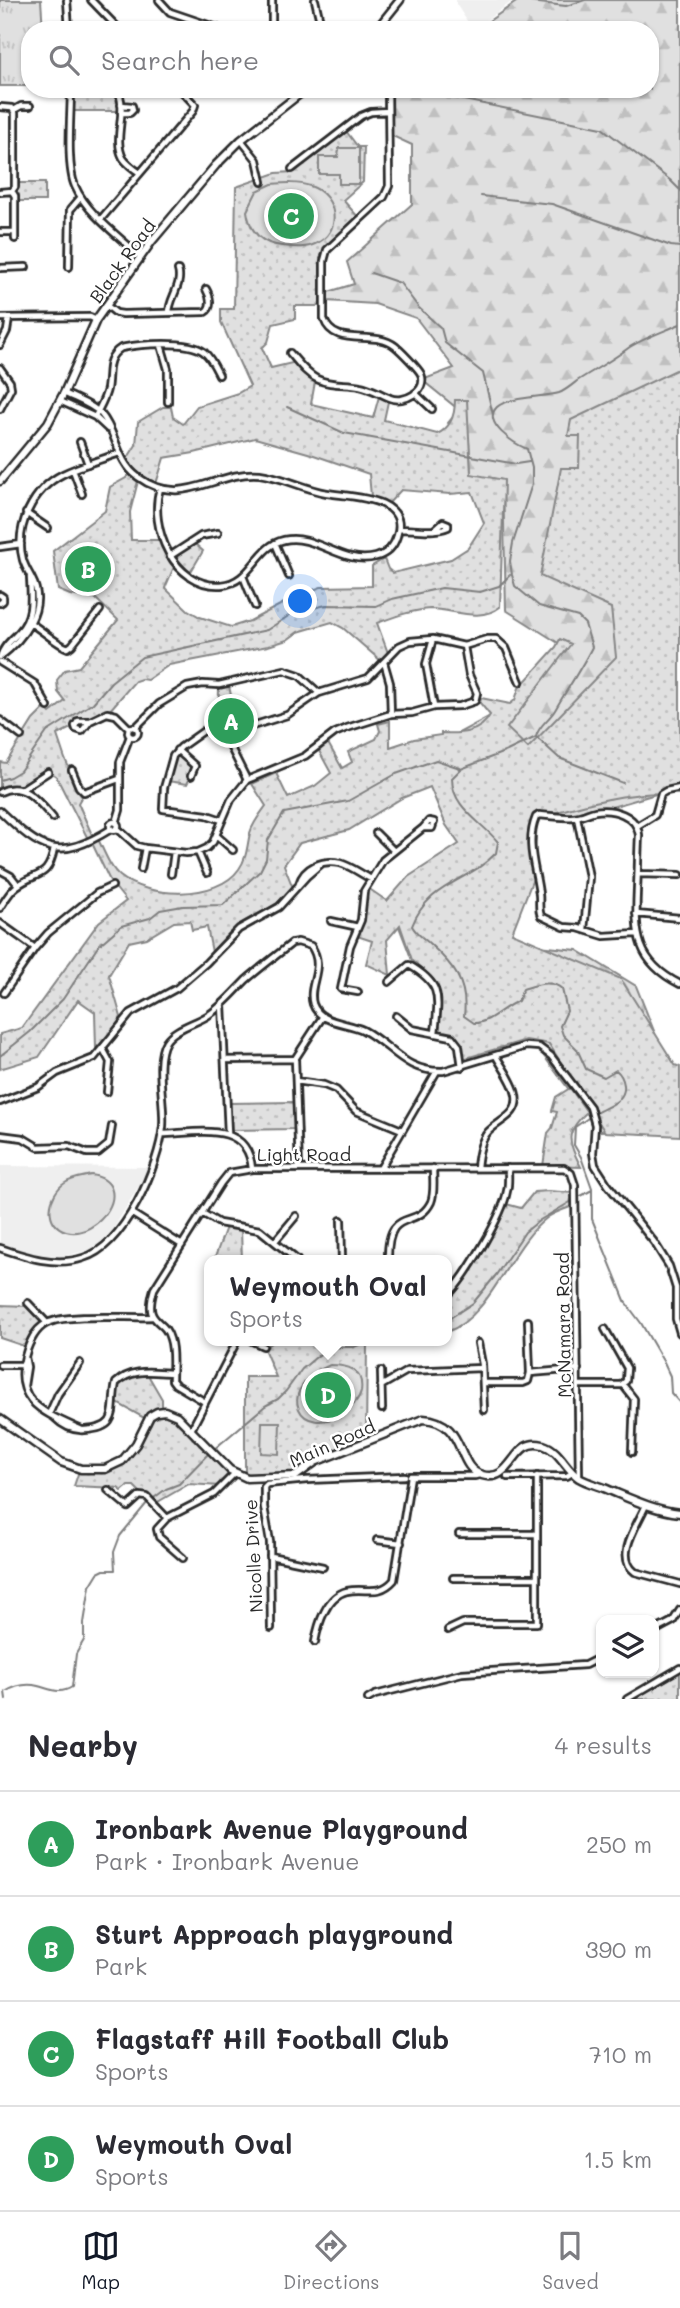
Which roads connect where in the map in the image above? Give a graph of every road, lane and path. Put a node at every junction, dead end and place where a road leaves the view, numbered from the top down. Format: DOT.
graph roads {
  1 [pos="67,0"];
  2 [pos="91,0"];
  3 [pos="159,0"];
  4 [pos="272,0"];
  5 [pos="315,0"];
  6 [pos="400,0"];
  7 [pos="68,21"];
  8 [pos="111,21"];
  9 [pos="196,21"];
  10 [pos="272,21"];
  11 [pos="319,21"];
  12 [pos="383,21"];
  13 [pos="71,98"];
  14 [pos="120,98"];
  15 [pos="188,98"];
  16 [pos="295,98"];
  17 [pos="388,98"];
  18 [pos="121,105"];
  19 [pos="30,106"];
  20 [pos="0,107"];
  21 [pos="15,110"];
  22 [pos="388,111"];
  23 [pos="121,113"];
  24 [pos="241,140"];
  25 [pos="292,169"];
  26 [pos="140,173"];
  27 [pos="262,182"];
  28 [pos="12,191"];
  29 [pos="0,192"];
  30 [pos="82,197"];
  31 [pos="101,219"];
  32 [pos="0,232"];
  33 [pos="15,232"];
  34 [pos="15,239"];
  35 [pos="141,257"];
  36 [pos="26,267"];
  37 [pos="69,267"];
  38 [pos="0,268"];
  39 [pos="178,270"];
  40 [pos="206,289"];
  41 [pos="106,305"];
  42 [pos="169,313"];
  43 [pos="0,318"];
  44 [pos="9,318"];
  45 [pos="96,320"];
  46 [pos="0,345"];
  47 [pos="161,345"];
  48 [pos="290,353"];
  49 [pos="0,369"];
  50 [pos="219,375"];
  51 [pos="64,393"];
  52 [pos="415,393"];
  53 [pos="60,401"];
  54 [pos="168,402"];
  55 [pos="0,409"];
  56 [pos="432,409"];
  57 [pos="98,411"];
  58 [pos="95,417"];
  59 [pos="111,432"];
  60 [pos="80,442"];
  61 [pos="119,453"];
  62 [pos="89,464"];
  63 [pos="73,470"];
  64 [pos="0,481"];
  65 [pos="160,488"];
  66 [pos="82,494"];
  67 [pos="26,513"];
  68 [pos="48,528"];
  69 [pos="399,529"];
  70 [pos="434,530"];
  71 [pos="218,533"];
  72 [pos="275,543"];
  73 [pos="21,544"];
  74 [pos="0,547"];
  75 [pos="170,556"];
  76 [pos="243,576"];
  77 [pos="289,576"];
  78 [pos="0,595"];
  79 [pos="0,603"];
  80 [pos="255,606"];
  81 [pos="100,610"];
  82 [pos="29,622"];
  83 [pos="433,639"];
  84 [pos="464,646"];
  85 [pos="1,656"];
  86 [pos="0,662"];
  87 [pos="384,662"];
  88 [pos="520,682"];
  89 [pos="319,693"];
  90 [pos="48,707"];
  91 [pos="435,707"];
  92 [pos="391,714"];
  93 [pos="0,720"];
  94 [pos="90,721"];
  95 [pos="133,728"];
  96 [pos="21,736"];
  97 [pos="130,736"];
  98 [pos="227,740"];
  99 [pos="177,750"];
  100 [pos="72,770"];
  101 [pos="48,772"];
  102 [pos="191,776"];
  103 [pos="119,779"];
  104 [pos="247,780"];
  105 [pos="680,788"];
  106 [pos="22,789"];
  107 [pos="0,792"];
  108 [pos="0,811"];
  109 [pos="577,817"];
  110 [pos="53,818"];
  111 [pos="222,820"];
  112 [pos="637,826"];
  113 [pos="115,827"];
  114 [pos="424,828"];
  115 [pos="376,833"];
  116 [pos="216,835"];
  117 [pos="145,848"];
  118 [pos="54,849"];
  119 [pos="233,850"];
  120 [pos="393,850"];
  121 [pos="174,852"];
  122 [pos="198,852"];
  123 [pos="680,867"];
  124 [pos="141,869"];
  125 [pos="0,870"];
  126 [pos="207,873"];
  127 [pos="172,874"];
  128 [pos="638,874"];
  129 [pos="679,875"];
  130 [pos="371,879"];
  131 [pos="18,885"];
  132 [pos="112,886"];
  133 [pos="0,908"];
  134 [pos="336,914"];
  135 [pos="636,914"];
  136 [pos="680,918"];
  137 [pos="0,923"];
  138 [pos="358,927"];
  139 [pos="584,930"];
  140 [pos="637,934"];
  141 [pos="35,948"];
  142 [pos="389,982"];
  143 [pos="679,982"];
  144 [pos="334,988"];
  145 [pos="341,989"];
  146 [pos="358,992"];
  147 [pos="4,993"];
  148 [pos="222,1003"];
  149 [pos="323,1016"];
  150 [pos="396,1016"];
  151 [pos="435,1034"];
  152 [pos="103,1049"];
  153 [pos="496,1056"];
  154 [pos="295,1059"];
  155 [pos="225,1060"];
  156 [pos="461,1067"];
  157 [pos="437,1071"];
  158 [pos="296,1081"];
  159 [pos="107,1092"];
  160 [pos="0,1102"];
  161 [pos="112,1126"];
  162 [pos="402,1130"];
  163 [pos="228,1133"];
  164 [pos="162,1134"];
  165 [pos="0,1135"];
  166 [pos="299,1168"];
  167 [pos="381,1168"];
  168 [pos="433,1168"];
  169 [pos="477,1168"];
  170 [pos="508,1168"];
  171 [pos="252,1169"];
  172 [pos="570,1173"];
  173 [pos="131,1213"];
  174 [pos="202,1213"];
  175 [pos="296,1216"];
  176 [pos="341,1220"];
  177 [pos="275,1241"];
  178 [pos="182,1245"];
  179 [pos="0,1248"];
  180 [pos="291,1255"];
  181 [pos="342,1255"];
  182 [pos="388,1255"];
  183 [pos="452,1290"];
  184 [pos="28,1303"];
  185 [pos="152,1317"];
  186 [pos="528,1321"];
  187 [pos="47,1323"];
  188 [pos="605,1329"];
  189 [pos="680,1334"];
  190 [pos="478,1343"];
  191 [pos="234,1346"];
  192 [pos="25,1356"];
  193 [pos="80,1363"];
  194 [pos="0,1365"];
  195 [pos="22,1365"];
  196 [pos="482,1368"];
  197 [pos="578,1369"];
  198 [pos="381,1371"];
  199 [pos="172,1373"];
  200 [pos="530,1373"];
  201 [pos="483,1383"];
  202 [pos="579,1385"];
  203 [pos="623,1385"];
  204 [pos="24,1386"];
  205 [pos="381,1386"];
  206 [pos="205,1402"];
  207 [pos="382,1409"];
  208 [pos="484,1410"];
  209 [pos="48,1414"];
  210 [pos="0,1419"];
  211 [pos="191,1430"];
  212 [pos="632,1452"];
  213 [pos="573,1472"];
  214 [pos="235,1473"];
  215 [pos="479,1475"];
  216 [pos="408,1476"];
  217 [pos="507,1476"];
  218 [pos="537,1476"];
  219 [pos="579,1478"];
  220 [pos="297,1479"];
  221 [pos="118,1489"];
  222 [pos="108,1490"];
  223 [pos="113,1495"];
  224 [pos="646,1505"];
  225 [pos="680,1513"];
  226 [pos="167,1518"];
  227 [pos="459,1534"];
  228 [pos="537,1534"];
  229 [pos="377,1540"];
  230 [pos="401,1544"];
  231 [pos="183,1548"];
  232 [pos="270,1556"];
  233 [pos="323,1567"];
  234 [pos="453,1578"];
  235 [pos="537,1578"];
  236 [pos="680,1584"];
  237 [pos="680,1610"];
  238 [pos="271,1628"];
  239 [pos="659,1628"];
  240 [pos="448,1630"];
  241 [pos="315,1642"];
  242 [pos="596,1660"];
  243 [pos="680,1668"];
  244 [pos="371,1698"];
  245 [pos="627,1699"];
  1 -- 7 [label="street"];
  2 -- 8 [label="street"];
  3 -- 9 [label="street"];
  4 -- 10 [label="street"];
  5 -- 11 [label="street"];
  6 -- 12 [label="main road"];
  13 -- 30 [label="street"];
  14 -- 18 [label="street"];
  15 -- 26 [label="street"];
  16 -- 24 [label="main road, Black Road"];
  17 -- 22 [label="street"];
  18 -- 23 [label="street"];
  18 -- 23 [label="street"];
  19 -- 21 [label="street"];
  20 -- 21 [label="street"];
  21 -- 28 [label="street"];
  22 -- 25 [label="street"];
  22 -- 52 [label="street"];
  23 -- 26 [label="street"];
  24 -- 27 [label="street"];
  24 -- 35 [label="main road, Black Road"];
  26 -- 31 [label="street"];
  28 -- 29 [label="street"];
  28 -- 33 [label="street"];
  30 -- 31 [label="street"];
  30 -- 37 [label="street"];
  31 -- 35 [label="street"];
  32 -- 33 [label="street"];
  33 -- 34 [label="street"];
  35 -- 41 [label="main road, Black Road"];
  36 -- 38 [label="street"];
  39 -- 42 [label="street"];
  40 -- 42 [label="street"];
  41 -- 42 [label="street"];
  41 -- 45 [label="main road, Black Road"];
  43 -- 44 [label="street"];
  44 -- 45 [label="street"];
  44 -- 46 [label="street"];
  45 -- 51 [label="main road, Black Road"];
  47 -- 50 [label="street"];
  47 -- 54 [label="street"];
  47 -- 57 [label="street"];
  48 -- 52 [label="street"];
  49 -- 55 [label="street"];
  51 -- 53 [label="main road, Black Road"];
  51 -- 57 [label="street"];
  52 -- 56 [label="street"];
  53 -- 58 [label="street"];
  53 -- 64 [label="main road, Black Road"];
  57 -- 58 [label="street"];
  57 -- 59 [label="street"];
  58 -- 59 [label="street"];
  59 -- 61 [label="street"];
  60 -- 62 [label="street"];
  61 -- 62 [label="street"];
  61 -- 65 [label="street"];
  62 -- 63 [label="street"];
  63 -- 66 [label="street"];
  63 -- 67 [label="street"];
  65 -- 69 [label="street"];
  65 -- 75 [label="street"];
  67 -- 68 [label="street"];
  67 -- 73 [label="street"];
  69 -- 70 [label="street"];
  69 -- 72 [label="street"];
  71 -- 75 [label="street"];
  72 -- 76 [label="street"];
  72 -- 77 [label="street"];
  73 -- 74 [label="street"];
  73 -- 82 [label="street"];
  75 -- 76 [label="street"];
  76 -- 80 [label="street"];
  78 -- 79 [label="street"];
  81 -- 82 [label="street"];
  82 -- 85 [label="street"];
  83 -- 84 [label="street"];
  83 -- 87 [label="street"];
  83 -- 91 [label="street"];
  84 -- 88 [label="street"];
  84 -- 91 [label="street"];
  86 -- 90 [label="street"];
  87 -- 89 [label="street"];
  87 -- 92 [label="street"];
  89 -- 95 [label="street"];
  89 -- 98 [label="street"];
  91 -- 92 [label="street"];
  92 -- 104 [label="street"];
  93 -- 96 [label="street"];
  94 -- 95 [label="street"];
  95 -- 97 [label="street"];
  95 -- 97 [label="street"];
  97 -- 103 [label="street"];
  98 -- 99 [label="street"];
  98 -- 104 [label="street"];
  99 -- 102 [label="street"];
  99 -- 111 [label="street"];
  100 -- 103 [label="street"];
  101 -- 106 [label="street"];
  103 -- 113 [label="street"];
  104 -- 111 [label="street"];
  105 -- 112 [label="street"];
  106 -- 107 [label="street"];
  106 -- 110 [label="street"];
  108 -- 118 [label="street"];
  109 -- 112 [label="street"];
  109 -- 139 [label="street"];
  109 -- 139 [label="street"];
  111 -- 116 [label="street"];
  112 -- 128 [label="street"];
  113 -- 117 [label="street"];
  113 -- 118 [label="street"];
  114 -- 120 [label="street"];
  115 -- 120 [label="street"];
  116 -- 119 [label="street"];
  116 -- 122 [label="street"];
  117 -- 121 [label="street"];
  117 -- 124 [label="street"];
  118 -- 131 [label="street"];
  120 -- 130 [label="street"];
  121 -- 122 [label="street"];
  121 -- 127 [label="street"];
  122 -- 126 [label="street"];
  123 -- 129 [label="street"];
  125 -- 131 [label="street"];
  128 -- 129 [label="street"];
  128 -- 135 [label="street"];
  130 -- 138 [label="street"];
  130 -- 152 [label="street"];
  131 -- 133 [label="street"];
  132 -- 141 [label="street"];
  134 -- 138 [label="street"];
  135 -- 136 [label="street"];
  135 -- 140 [label="street"];
  137 -- 141 [label="street"];
  138 -- 145 [label="street"];
  139 -- 140 [label="street"];
  140 -- 143 [label="street"];
  141 -- 147 [label="street"];
  142 -- 151 [label="street"];
  144 -- 145 [label="street"];
  145 -- 146 [label="street"];
  148 -- 149 [label="street"];
  148 -- 155 [label="street"];
  148 -- 164 [label="street"];
  149 -- 154 [label="street"];
  149 -- 157 [label="street"];
  150 -- 151 [label="street"];
  151 -- 156 [label="street"];
  152 -- 159 [label="street"];
  152 -- 160 [label="street"];
  153 -- 156 [label="street"];
  153 -- 169 [label="street"];
  153 -- 189 [label="street"];
  154 -- 155 [label="street"];
  154 -- 158 [label="street"];
  155 -- 163 [label="street"];
  156 -- 157 [label="street"];
  157 -- 162 [label="street"];
  158 -- 162 [label="street"];
  158 -- 166 [label="street"];
  161 -- 165 [label="street"];
  162 -- 167 [label="street"];
  163 -- 164 [label="street"];
  163 -- 171 [label="street"];
  164 -- 173 [label="street"];
  166 -- 167 [label="street, Light Road"];
  166 -- 171 [label="street, Light Road"];
  167 -- 168 [label="street, Light Road"];
  168 -- 169 [label="street, Light Road"];
  168 -- 182 [label="street"];
  169 -- 170 [label="street, Light Road"];
  170 -- 172 [label="street, Light Road"];
  170 -- 183 [label="street"];
  171 -- 174 [label="street, Light Road"];
  172 -- 197 [label="street, McNamara Road"];
  173 -- 178 [label="street"];
  173 -- 179 [label="street"];
  174 -- 177 [label="street"];
  174 -- 178 [label="street, Light Road"];
  175 -- 177 [label="street"];
  176 -- 181 [label="street"];
  177 -- 180 [label="street"];
  178 -- 185 [label="street, Light Road"];
  184 -- 187 [label="street"];
  185 -- 187 [label="street"];
  185 -- 199 [label="street"];
  186 -- 200 [label="street"];
  187 -- 192 [label="street"];
  188 -- 203 [label="street"];
  190 -- 196 [label="street"];
  191 -- 206 [label="street"];
  192 -- 195 [label="street"];
  192 -- 204 [label="street"];
  193 -- 209 [label="street"];
  194 -- 195 [label="street"];
  195 -- 204 [label="street"];
  196 -- 201 [label="street"];
  196 -- 205 [label="street"];
  197 -- 200 [label="street"];
  197 -- 202 [label="street, McNamara Road"];
  198 -- 205 [label="street"];
  199 -- 206 [label="street"];
  199 -- 209 [label="street"];
  200 -- 201 [label="street"];
  201 -- 208 [label="street"];
  202 -- 203 [label="street"];
  202 -- 219 [label="street, McNamara Road"];
  203 -- 212 [label="street"];
  204 -- 209 [label="street"];
  205 -- 207 [label="street"];
  206 -- 211 [label="street"];
  210 -- 211 [label="main road"];
  211 -- 214 [label="main road"];
  213 -- 215 [label="main road"];
  213 -- 218 [label="street"];
  213 -- 219 [label="main road"];
  214 -- 220 [label="main road, Main Road"];
  214 -- 226 [label="street"];
  215 -- 216 [label="street"];
  215 -- 220 [label="main road, Main Road"];
  216 -- 220 [label="street"];
  216 -- 230 [label="street"];
  217 -- 218 [label="street"];
  218 -- 228 [label="street"];
  219 -- 224 [label="main road"];
  220 -- 232 [label="street, Nicolle Drive"];
  221 -- 223 [label="street"];
  222 -- 223 [label="street"];
  223 -- 226 [label="street"];
  224 -- 225 [label="main road"];
  224 -- 236 [label="street"];
  226 -- 231 [label="street"];
  227 -- 228 [label="street"];
  228 -- 235 [label="street"];
  229 -- 230 [label="street"];
  230 -- 241 [label="street"];
  232 -- 233 [label="street"];
  232 -- 238 [label="street, Nicolle Drive"];
  234 -- 235 [label="street"];
  235 -- 240 [label="street"];
  237 -- 239 [label="street"];
  242 -- 244 [label="street"];
  243 -- 245 [label="street"];
}
